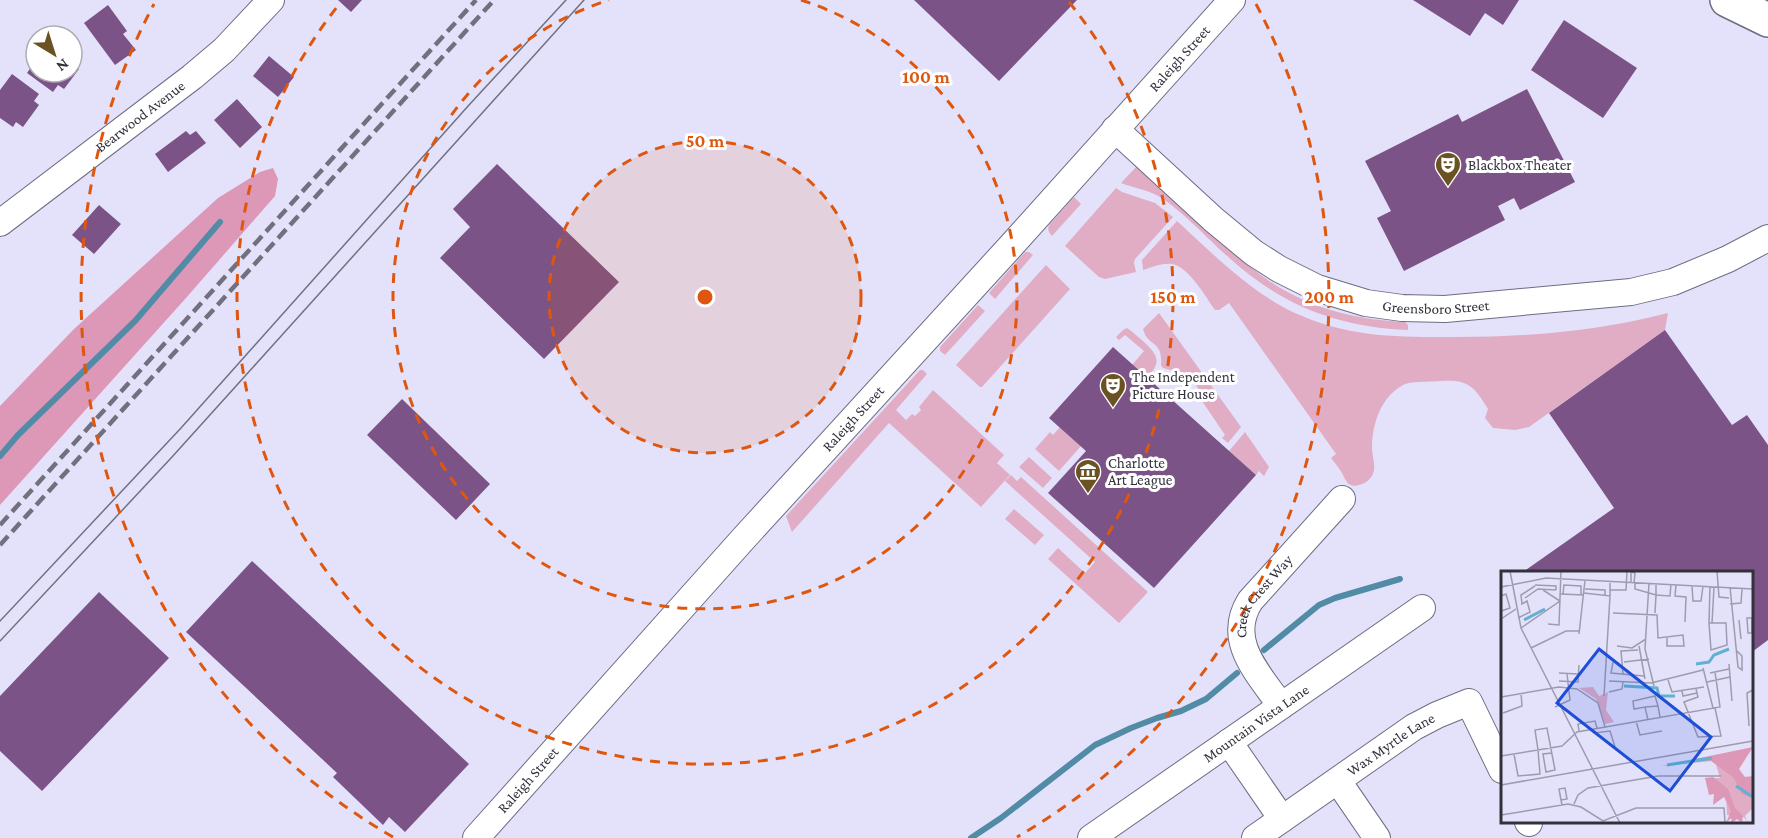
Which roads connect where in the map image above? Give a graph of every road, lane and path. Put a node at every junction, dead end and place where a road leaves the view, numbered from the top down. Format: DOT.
graph roads {
  1 [pos="272,0"];
  2 [pos="1232,0"];
  3 [pos="1727,0"];
  4 [pos="1768,20"];
  5 [pos="1115,129"];
  6 [pos="0,223"];
  7 [pos="1768,238"];
  8 [pos="1342,498"];
  9 [pos="1422,608"];
  10 [pos="1281,706"];
  11 [pos="1229,742"];
  12 [pos="1501,766"];
  13 [pos="1338,781"];
  14 [pos="1282,819"];
  15 [pos="476,838"];
  16 [pos="1091,838"];
  17 [pos="1255,838"];
  18 [pos="1377,838"];
  1 -- 6 [label="street, Bearwood Avenue"];
  2 -- 5 [label="street, Raleigh Street"];
  3 -- 4 [label="main road"];
  5 -- 7 [label="street, Greensboro Street"];
  5 -- 15 [label="street, Raleigh Street"];
  8 -- 10 [label="street, Creek Crest Way"];
  9 -- 10 [label="street, Mountain Vista Lane"];
  10 -- 11 [label="street, Mountain Vista Lane"];
  11 -- 14 [label="street"];
  11 -- 16 [label="street, Mountain Vista Lane"];
  12 -- 13 [label="street, Wax Myrtle Lane"];
  13 -- 14 [label="street, Wax Myrtle Lane"];
  13 -- 18 [label="street"];
  14 -- 17 [label="street, Wax Myrtle Lane"];
}
